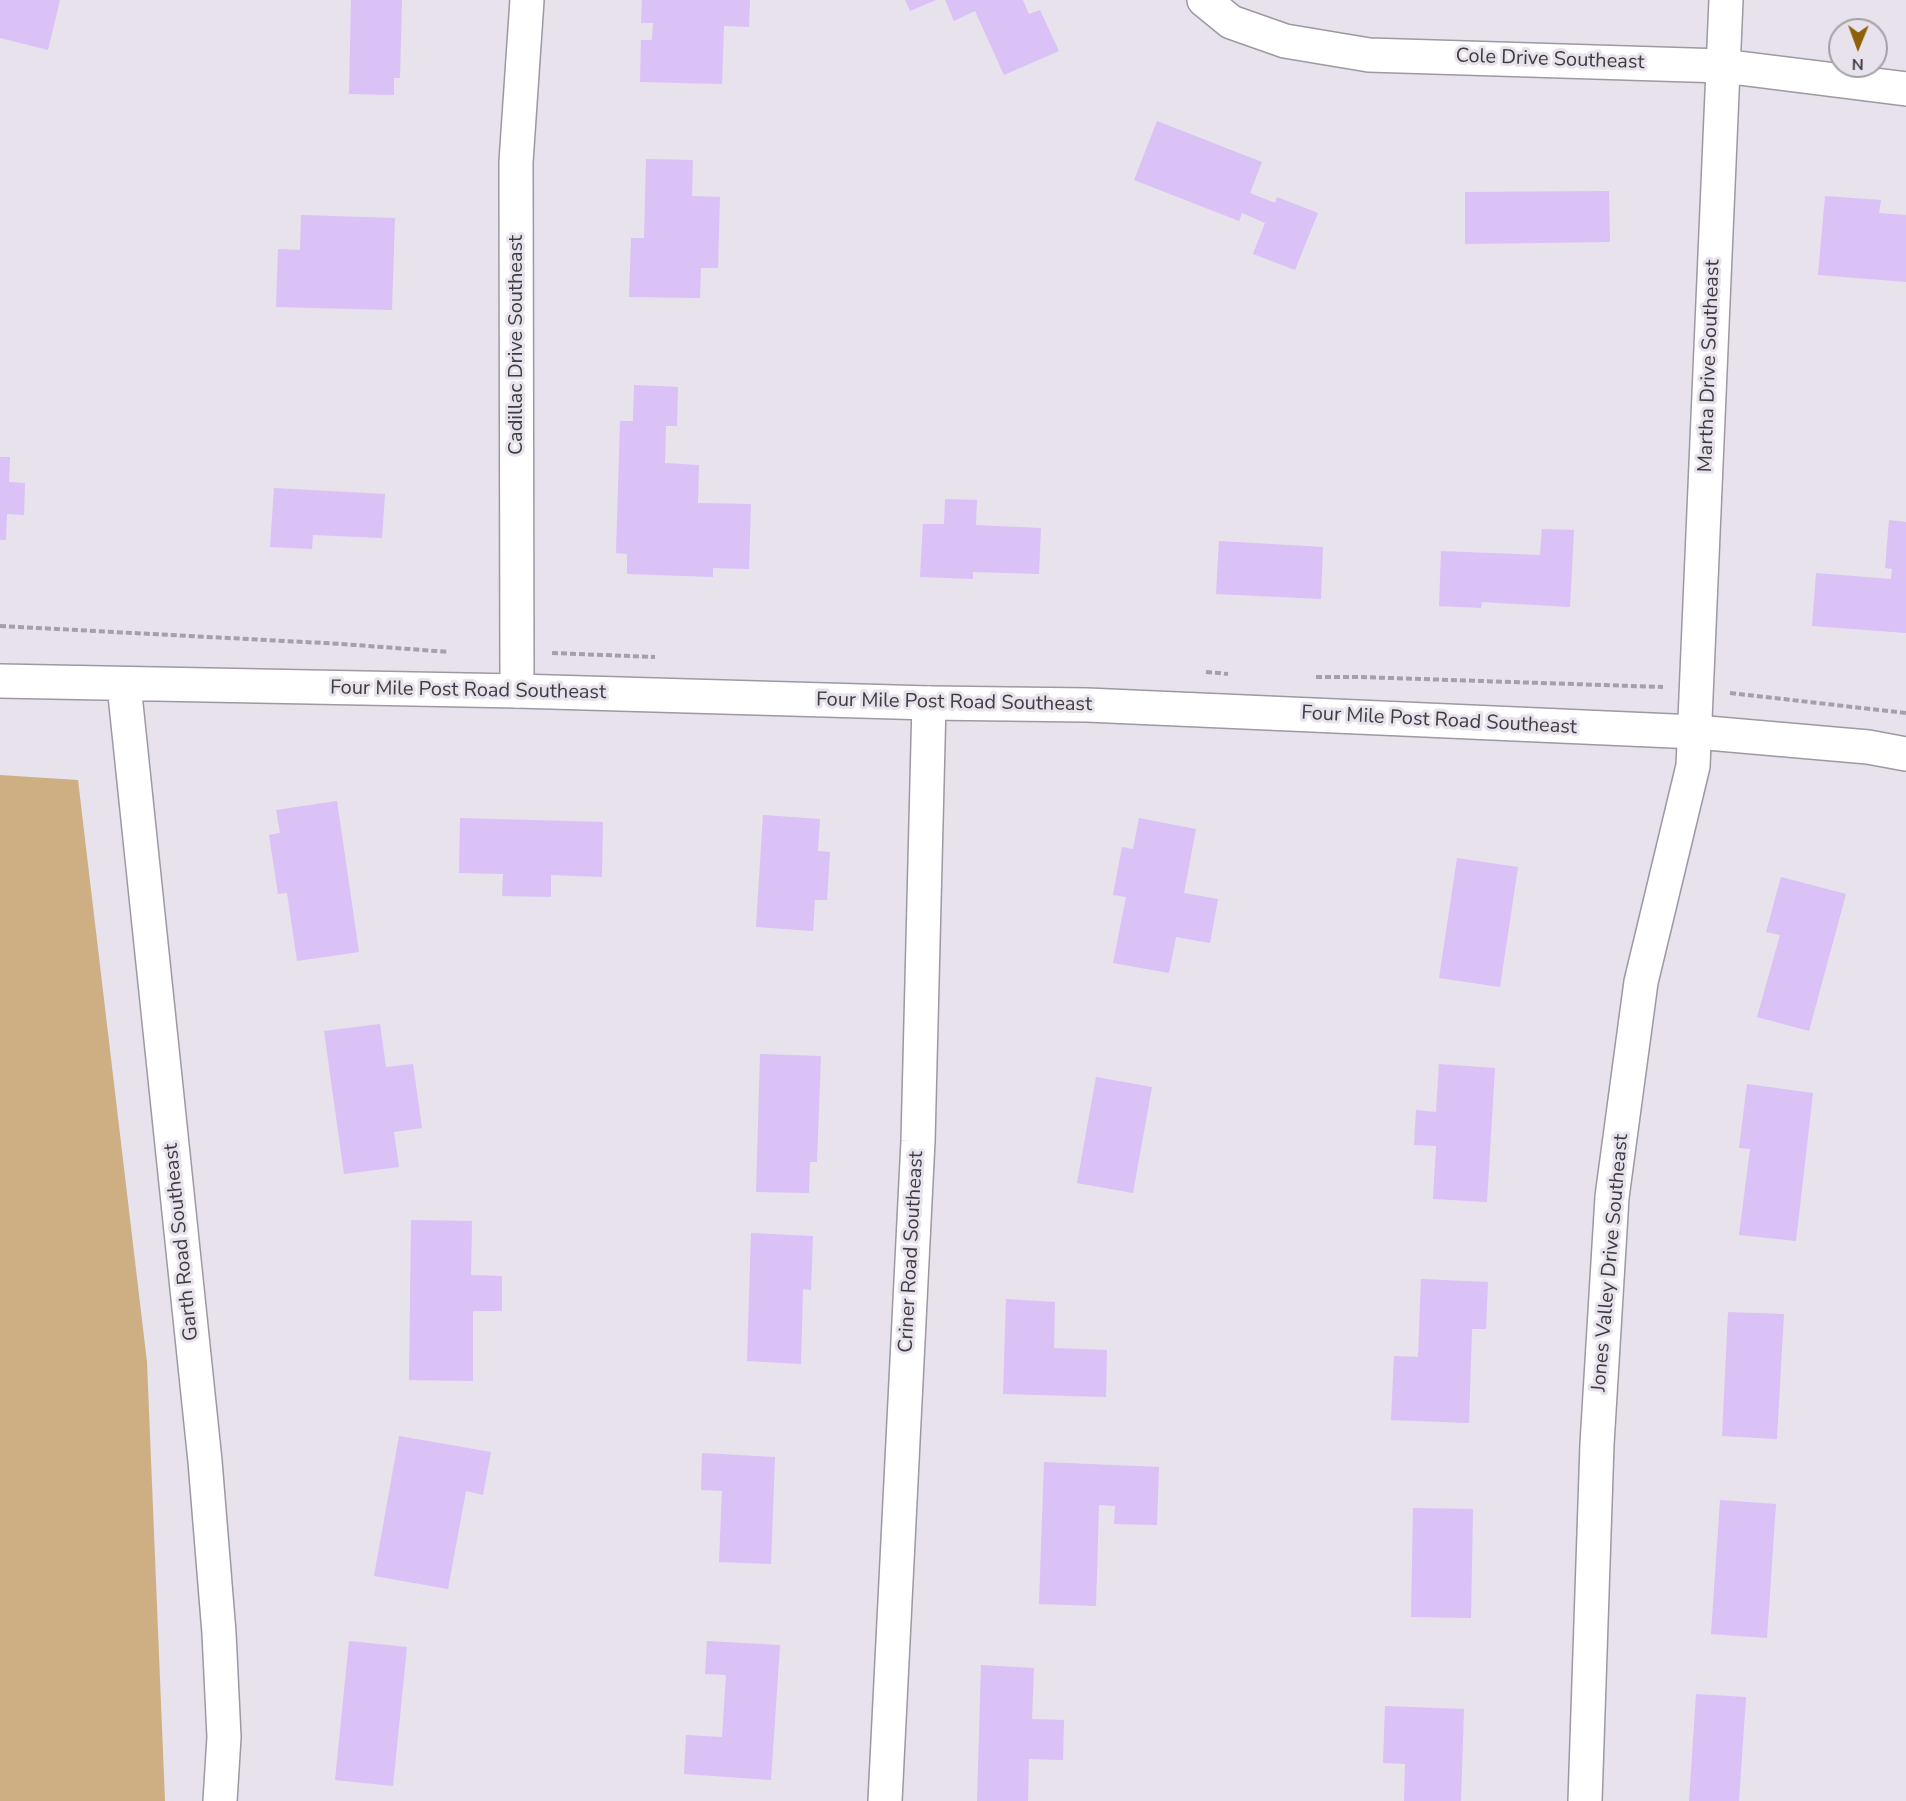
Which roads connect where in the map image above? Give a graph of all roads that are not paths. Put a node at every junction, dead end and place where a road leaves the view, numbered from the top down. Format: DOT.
graph roads {
  1 [pos="527,0"];
  2 [pos="1204,0"];
  3 [pos="1726,0"];
  4 [pos="1723,66"];
  5 [pos="1906,89"];
  6 [pos="0,681"];
  7 [pos="124,685"];
  8 [pos="517,691"];
  9 [pos="929,703"];
  10 [pos="1696,732"];
  11 [pos="1906,754"];
  12 [pos="220,1801"];
  13 [pos="885,1801"];
  14 [pos="1585,1801"];
  1 -- 8 [label="street, Cadillac Drive Southeast"];
  2 -- 4 [label="street, Cole Drive Southeast"];
  3 -- 4 [label="street, Martha Drive Southeast"];
  4 -- 5 [label="street, Cole Drive Southeast"];
  4 -- 10 [label="street, Martha Drive Southeast"];
  6 -- 7 [label="street, Four Mile Post Road Southeast"];
  7 -- 8 [label="street, Four Mile Post Road Southeast"];
  7 -- 12 [label="street, Garth Road Southeast"];
  8 -- 9 [label="street, Four Mile Post Road Southeast"];
  9 -- 10 [label="street, Four Mile Post Road Southeast"];
  9 -- 13 [label="street, Criner Road Southeast"];
  10 -- 11 [label="street, Four Mile Post Road Southeast"];
  10 -- 14 [label="street, Jones Valley Drive Southeast"];
}
